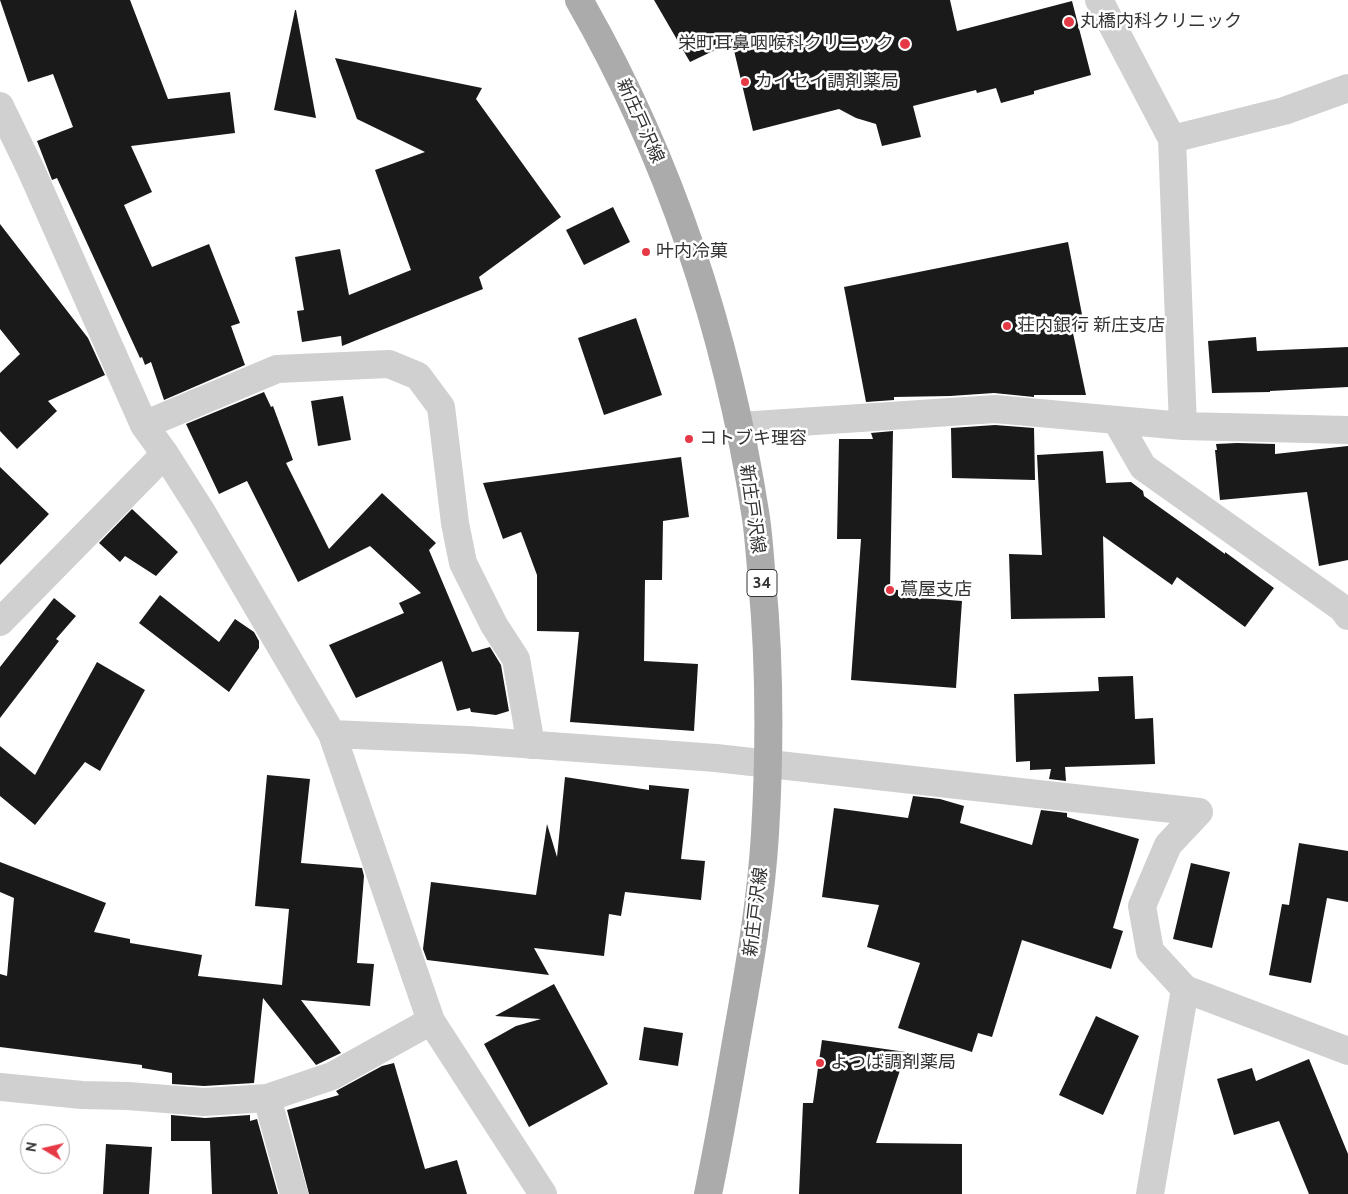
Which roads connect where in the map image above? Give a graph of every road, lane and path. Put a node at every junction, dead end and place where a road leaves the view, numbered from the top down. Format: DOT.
graph roads {
  1 [pos="579,0"];
  2 [pos="1099,0"];
  3 [pos="1348,88"];
  4 [pos="0,106"];
  5 [pos="1172,140"];
  6 [pos="1116,420"];
  7 [pos="144,425"];
  8 [pos="740,426"];
  9 [pos="1183,426"];
  10 [pos="1348,430"];
  11 [pos="165,454"];
  12 [pos="1348,616"];
  13 [pos="0,622"];
  14 [pos="332,734"];
  15 [pos="531,745"];
  16 [pos="767,764"];
  17 [pos="1185,989"];
  18 [pos="431,1021"];
  19 [pos="1348,1051"];
  20 [pos="0,1087"];
  21 [pos="267,1098"];
  22 [pos="294,1194"];
  23 [pos="543,1194"];
  24 [pos="708,1194"];
  25 [pos="1150,1194"];
  1 -- 8 [label="main road, 新庄戸沢線 / 34"];
  2 -- 5 [label="street"];
  3 -- 5 [label="street"];
  4 -- 7 [label="street"];
  5 -- 9 [label="street"];
  6 -- 8 [label="street"];
  6 -- 9 [label="street"];
  6 -- 12 [label="street"];
  7 -- 11 [label="street"];
  7 -- 15 [label="street"];
  8 -- 16 [label="main road, 新庄戸沢線 / 34"];
  9 -- 10 [label="street"];
  11 -- 13 [label="street"];
  11 -- 14 [label="street"];
  14 -- 15 [label="street"];
  14 -- 18 [label="street"];
  15 -- 16 [label="street"];
  16 -- 17 [label="street"];
  16 -- 24 [label="main road, 新庄戸沢線 / 34"];
  17 -- 19 [label="street"];
  17 -- 25 [label="street"];
  18 -- 21 [label="street"];
  18 -- 23 [label="street"];
  20 -- 21 [label="street"];
  21 -- 22 [label="street"];
}
